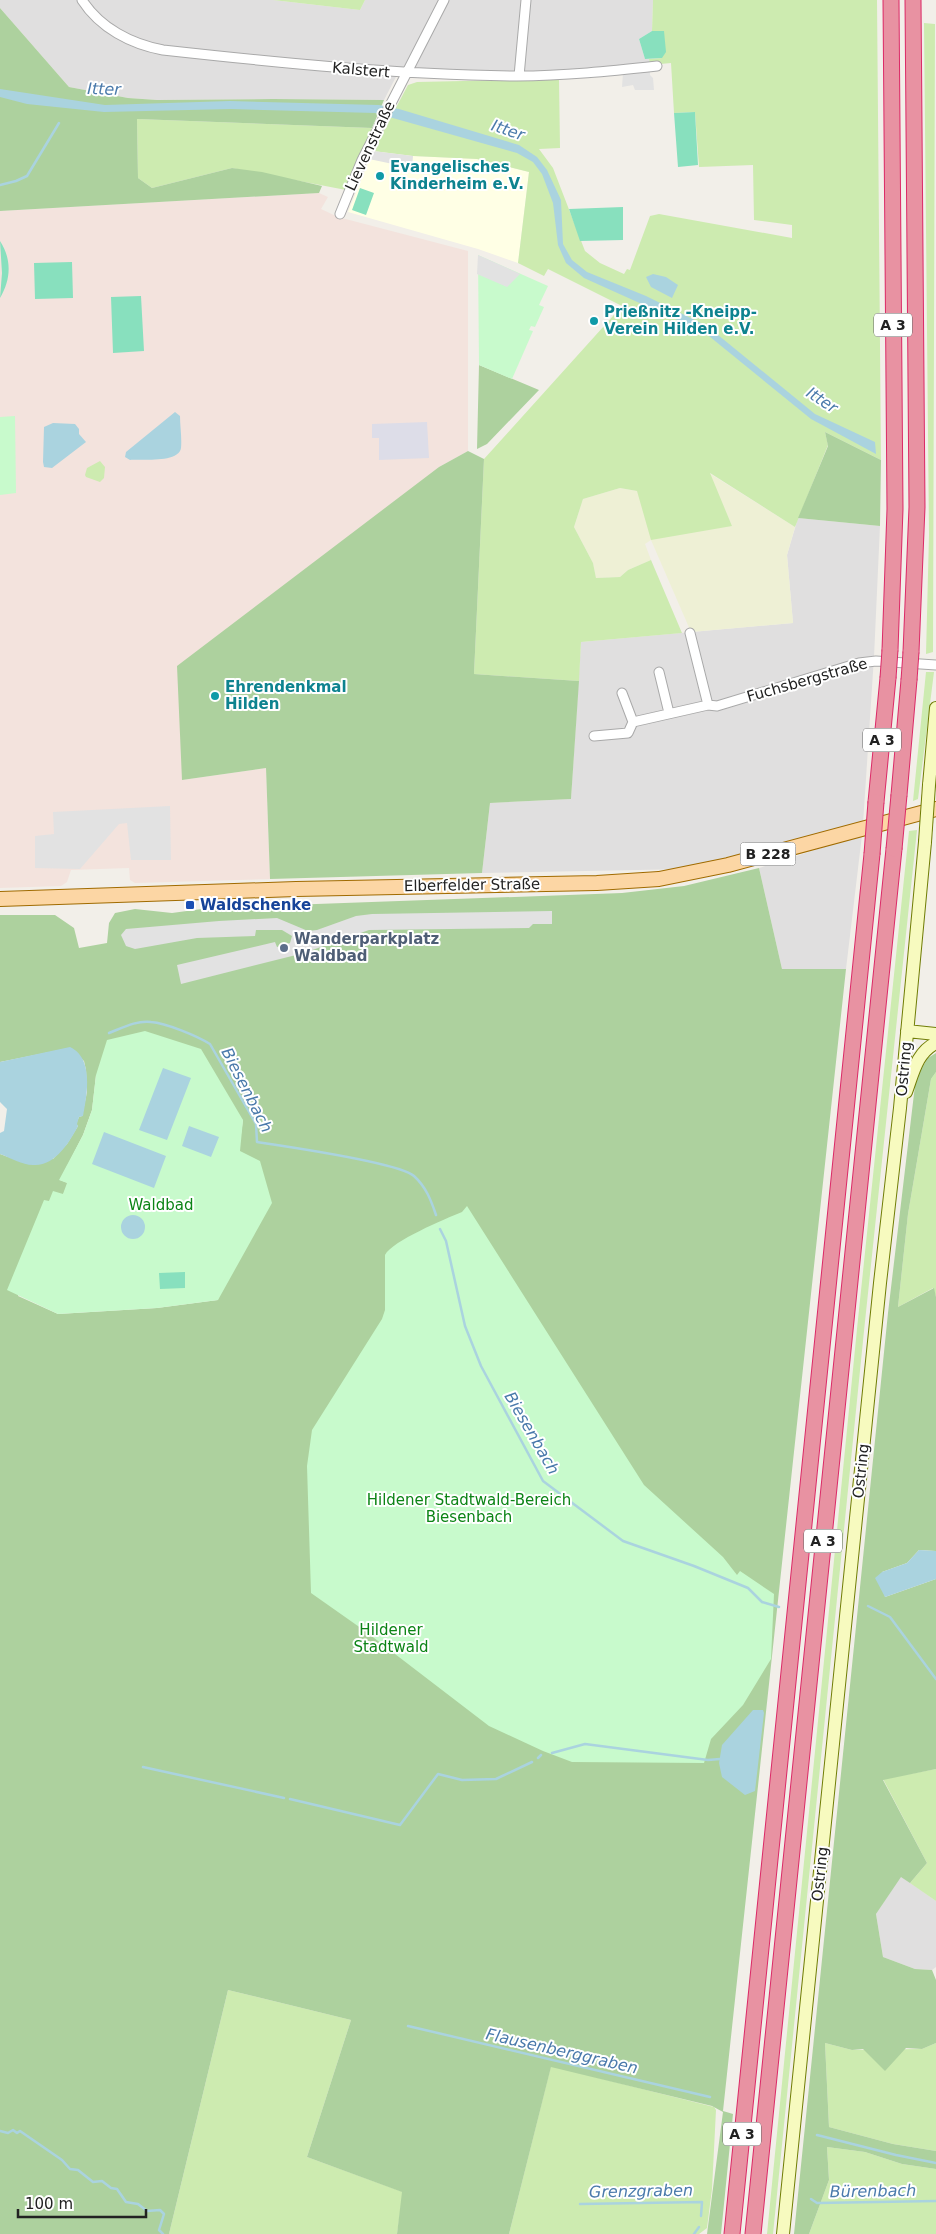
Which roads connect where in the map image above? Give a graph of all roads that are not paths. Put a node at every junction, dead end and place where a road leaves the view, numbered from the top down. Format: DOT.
graph roads {
  1 [pos="82,0"];
  2 [pos="444,0"];
  3 [pos="526,0"];
  4 [pos="891,0"];
  5 [pos="913,0"];
  6 [pos="657,66"];
  7 [pos="405,73"];
  8 [pos="518,76"];
  9 [pos="340,214"];
  10 [pos="690,634"];
  11 [pos="936,665"];
  12 [pos="660,672"];
  13 [pos="622,692"];
  14 [pos="708,705"];
  15 [pos="936,708"];
  16 [pos="669,714"];
  17 [pos="633,722"];
  18 [pos="594,736"];
  19 [pos="936,809"];
  20 [pos="0,900"];
  21 [pos="907,1031"];
  22 [pos="936,1034"];
  23 [pos="936,1043"];
  24 [pos="900,1108"];
  25 [pos="732,2234"];
  26 [pos="753,2234"];
  27 [pos="783,2234"];
  1 -- 7 [label="street, Kalstert"];
  2 -- 7 [label="street, Lievenstraße"];
  3 -- 8 [label="street"];
  4 -- 25 [label="highway, A 3, bridge"];
  5 -- 26 [label="highway, A 3, bridge"];
  6 -- 8 [label="street, Kalstert"];
  7 -- 8 [label="street, Kalstert"];
  7 -- 9 [label="street, Lievenstraße"];
  10 -- 14 [label="street"];
  11 -- 14 [label="street, Fuchsbergstraße"];
  12 -- 16 [label="street"];
  13 -- 17 [label="street"];
  14 -- 16 [label="street, Fuchsbergstraße"];
  15 -- 21 [label="main road, Ostring, bridge"];
  16 -- 17 [label="street, Fuchsbergstraße"];
  17 -- 18 [label="street, Fuchsbergstraße"];
  19 -- 20 [label="main road, Elberfelder Straße / B 228"];
  21 -- 22 [label="main road"];
  21 -- 24 [label="main road, Ostring"];
  23 -- 24 [label="main road"];
  24 -- 27 [label="main road, Ostring"];
}
